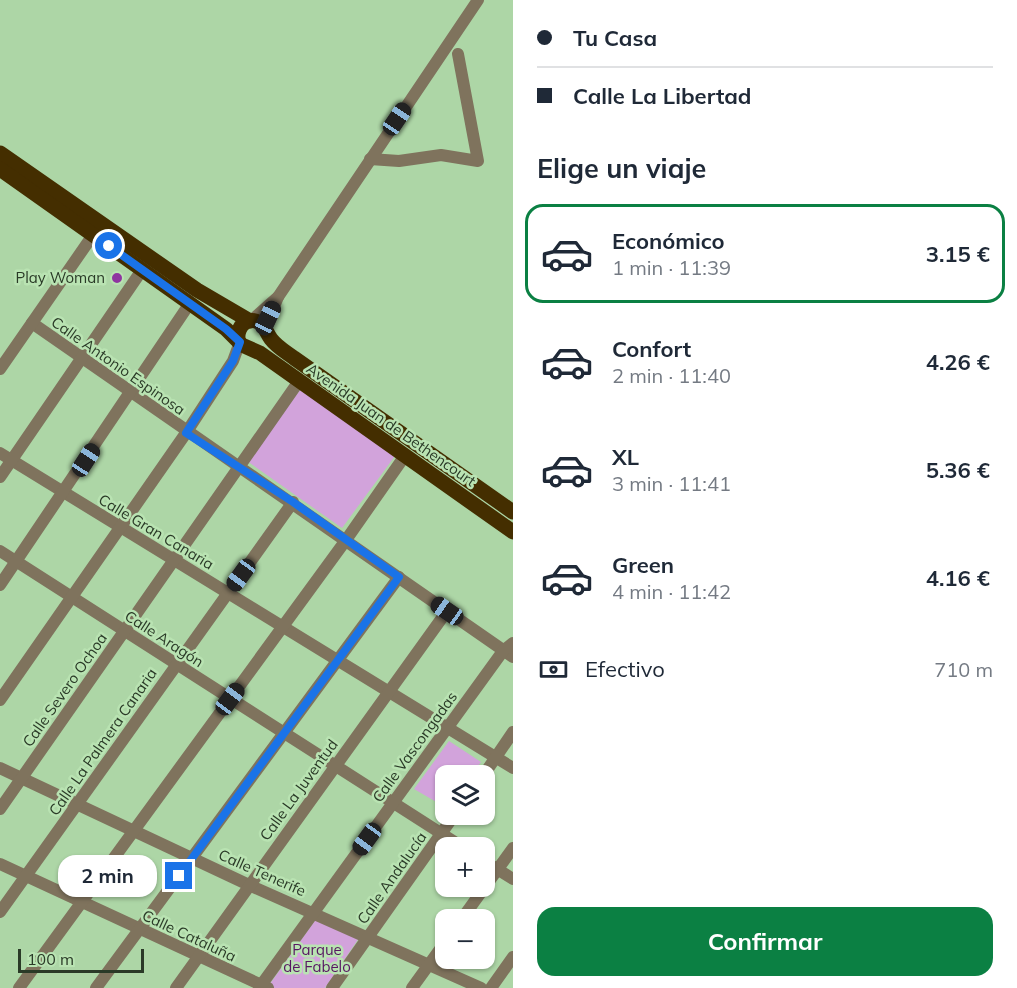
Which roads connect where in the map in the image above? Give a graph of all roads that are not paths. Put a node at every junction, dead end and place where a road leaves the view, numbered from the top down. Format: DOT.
graph roads {
  1 [pos="478,0"];
  2 [pos="458,54"];
  3 [pos="0,153"];
  4 [pos="370,159"];
  5 [pos="0,169"];
  6 [pos="93,235"];
  7 [pos="142,270"];
  8 [pos="190,303"];
  9 [pos="32,323"];
  10 [pos="258,325"];
  11 [pos="242,343"];
  12 [pos="81,357"];
  13 [pos="0,369"];
  14 [pos="299,381"];
  15 [pos="130,393"];
  16 [pos="186,433"];
  17 [pos="0,453"];
  18 [pos="404,457"];
  19 [pos="12,460"];
  20 [pos="238,465"];
  21 [pos="0,477"];
  22 [pos="63,493"];
  23 [pos="293,502"];
  24 [pos="513,512"];
  25 [pos="121,528"];
  26 [pos="513,532"];
  27 [pos="346,540"];
  28 [pos="0,551"];
  29 [pos="172,559"];
  30 [pos="16,561"];
  31 [pos="399,577"];
  32 [pos="0,585"];
  33 [pos="228,594"];
  34 [pos="72,597"];
  35 [pos="447,611"];
  36 [pos="283,627"];
  37 [pos="124,631"];
  38 [pos="510,650"];
  39 [pos="337,661"];
  40 [pos="177,664"];
  41 [pos="389,692"];
  42 [pos="230,699"];
  43 [pos="0,700"];
  44 [pos="447,728"];
  45 [pos="513,732"];
  46 [pos="284,733"];
  47 [pos="496,757"];
  48 [pos="335,765"];
  49 [pos="491,765"];
  50 [pos="0,768"];
  51 [pos="513,768"];
  52 [pos="22,778"];
  53 [pos="393,802"];
  54 [pos="77,805"];
  55 [pos="0,809"];
  56 [pos="447,825"];
  57 [pos="134,830"];
  58 [pos="441,833"];
  59 [pos="447,837"];
  60 [pos="513,848"];
  61 [pos="192,858"];
  62 [pos="0,864"];
  63 [pos="495,867"];
  64 [pos="498,869"];
  65 [pos="26,876"];
  66 [pos="513,879"];
  67 [pos="249,885"];
  68 [pos="82,902"];
  69 [pos="469,909"];
  70 [pos="0,912"];
  71 [pos="314,912"];
  72 [pos="139,929"];
  73 [pos="369,936"];
  74 [pos="435,956"];
  75 [pos="199,957"];
  76 [pos="513,957"];
  77 [pos="429,964"];
  78 [pos="262,987"];
  79 [pos="19,988"];
  80 [pos="96,988"];
  81 [pos="176,988"];
  82 [pos="332,988"];
  83 [pos="412,988"];
  84 [pos="481,988"];
  85 [pos="491,988"];
  1 -- 4 [label="street"];
  2 -- 4 [label="street"];
  3 -- 10 [label="main road, Avenida Juan de Bethencourt"];
  4 -- 10 [label="street"];
  5 -- 6 [label="main road, Avenida Juan de Bethencourt"];
  6 -- 7 [label="main road, Avenida Juan de Bethencourt"];
  6 -- 9 [label="street"];
  7 -- 8 [label="main road, Avenida Juan de Bethencourt"];
  7 -- 12 [label="street"];
  8 -- 11 [label="main road, Avenida Juan de Bethencourt"];
  8 -- 15 [label="street"];
  9 -- 12 [label="street, Calle Antonio Espinosa"];
  9 -- 13 [label="street"];
  10 -- 11 [label="main road"];
  10 -- 11 [label="main road"];
  10 -- 24 [label="main road, Avenida Juan de Bethencourt"];
  11 -- 14 [label="main road, Avenida Juan de Bethencourt"];
  11 -- 16 [label="street"];
  12 -- 15 [label="street, Calle Antonio Espinosa"];
  12 -- 19 [label="street"];
  14 -- 18 [label="main road, Avenida Juan de Bethencourt"];
  14 -- 20 [label="street, Calle Severo Ochoa"];
  15 -- 16 [label="street, Calle Antonio Espinosa"];
  15 -- 22 [label="street"];
  16 -- 20 [label="street, Calle Antonio Espinosa"];
  16 -- 25 [label="street"];
  17 -- 19 [label="street, Calle Gran Canaria"];
  18 -- 26 [label="main road, Avenida Juan de Bethencourt"];
  18 -- 27 [label="street"];
  19 -- 21 [label="street"];
  19 -- 22 [label="street, Calle Gran Canaria"];
  20 -- 23 [label="street, Calle Antonio Espinosa"];
  20 -- 29 [label="street, Calle Severo Ochoa"];
  22 -- 25 [label="street, Calle Gran Canaria"];
  22 -- 30 [label="street"];
  23 -- 27 [label="street, Calle Antonio Espinosa"];
  23 -- 33 [label="street, Calle La Palmera Canaria"];
  25 -- 29 [label="street, Calle Gran Canaria"];
  25 -- 34 [label="street"];
  27 -- 31 [label="street, Calle Antonio Espinosa"];
  27 -- 36 [label="street"];
  28 -- 30 [label="street, Calle Aragón"];
  29 -- 33 [label="street, Calle Gran Canaria"];
  29 -- 37 [label="street, Calle Severo Ochoa"];
  30 -- 32 [label="street"];
  30 -- 34 [label="street, Calle Aragón"];
  31 -- 35 [label="street, Calle Antonio Espinosa"];
  31 -- 39 [label="street"];
  33 -- 36 [label="street, Calle Gran Canaria"];
  33 -- 40 [label="street, Calle La Palmera Canaria"];
  34 -- 37 [label="street, Calle Aragón"];
  34 -- 43 [label="street"];
  35 -- 38 [label="street, Calle Antonio Espinosa"];
  35 -- 41 [label="street, Calle La Juventud"];
  36 -- 39 [label="street, Calle Gran Canaria"];
  36 -- 42 [label="street"];
  37 -- 40 [label="street, Calle Aragón"];
  37 -- 52 [label="street, Calle Severo Ochoa"];
  38 -- 44 [label="street, Calle Vascongadas"];
  39 -- 41 [label="street, Calle Gran Canaria"];
  39 -- 46 [label="street"];
  40 -- 42 [label="street, Calle Aragón"];
  40 -- 54 [label="street, Calle La Palmera Canaria"];
  41 -- 44 [label="street, Calle Gran Canaria"];
  41 -- 48 [label="street, Calle La Juventud"];
  42 -- 46 [label="street, Calle Aragón"];
  42 -- 57 [label="street"];
  44 -- 47 [label="street, Calle Gran Canaria"];
  44 -- 53 [label="street, Calle Vascongadas"];
  45 -- 47 [label="street"];
  46 -- 48 [label="street, Calle Aragón"];
  46 -- 61 [label="street"];
  47 -- 49 [label="street"];
  47 -- 51 [label="street, Calle Gran Canaria"];
  48 -- 53 [label="street, Calle Aragón"];
  48 -- 67 [label="street, Calle La Juventud"];
  50 -- 52 [label="street, Calle Tenerife"];
  52 -- 54 [label="street, Calle Tenerife"];
  52 -- 55 [label="street, Calle Severo Ochoa"];
  53 -- 58 [label="street, Calle Aragón"];
  53 -- 71 [label="street, Calle Vascongadas"];
  54 -- 57 [label="street, Calle Tenerife"];
  54 -- 65 [label="street, Calle La Palmera Canaria"];
  56 -- 58 [label="street, Calle Andalucía"];
  57 -- 61 [label="street, Calle Tenerife"];
  57 -- 68 [label="street"];
  58 -- 59 [label="street, Calle Aragón"];
  58 -- 73 [label="street, Calle Andalucía"];
  60 -- 64 [label="street"];
  61 -- 67 [label="street, Calle Tenerife"];
  61 -- 72 [label="street"];
  62 -- 65 [label="street, Calle Cataluña"];
  63 -- 64 [label="street"];
  64 -- 66 [label="street"];
  64 -- 69 [label="street"];
  65 -- 68 [label="street, Calle Cataluña"];
  65 -- 70 [label="street, Calle La Palmera Canaria"];
  67 -- 71 [label="street, Calle Tenerife"];
  67 -- 75 [label="street, Calle La Juventud"];
  68 -- 72 [label="street, Calle Cataluña"];
  68 -- 79 [label="street"];
  71 -- 73 [label="street, Calle Tenerife"];
  71 -- 78 [label="street, Calle Vascongadas"];
  72 -- 75 [label="street, Calle Cataluña"];
  72 -- 80 [label="street"];
  73 -- 77 [label="street, Calle Tenerife"];
  73 -- 82 [label="street, Calle Andalucía"];
  74 -- 77 [label="street"];
  75 -- 78 [label="street, Calle Cataluña"];
  75 -- 81 [label="street, Calle La Juventud"];
  76 -- 85 [label="street"];
  77 -- 83 [label="street"];
  77 -- 84 [label="street, Calle Tenerife"];
}
